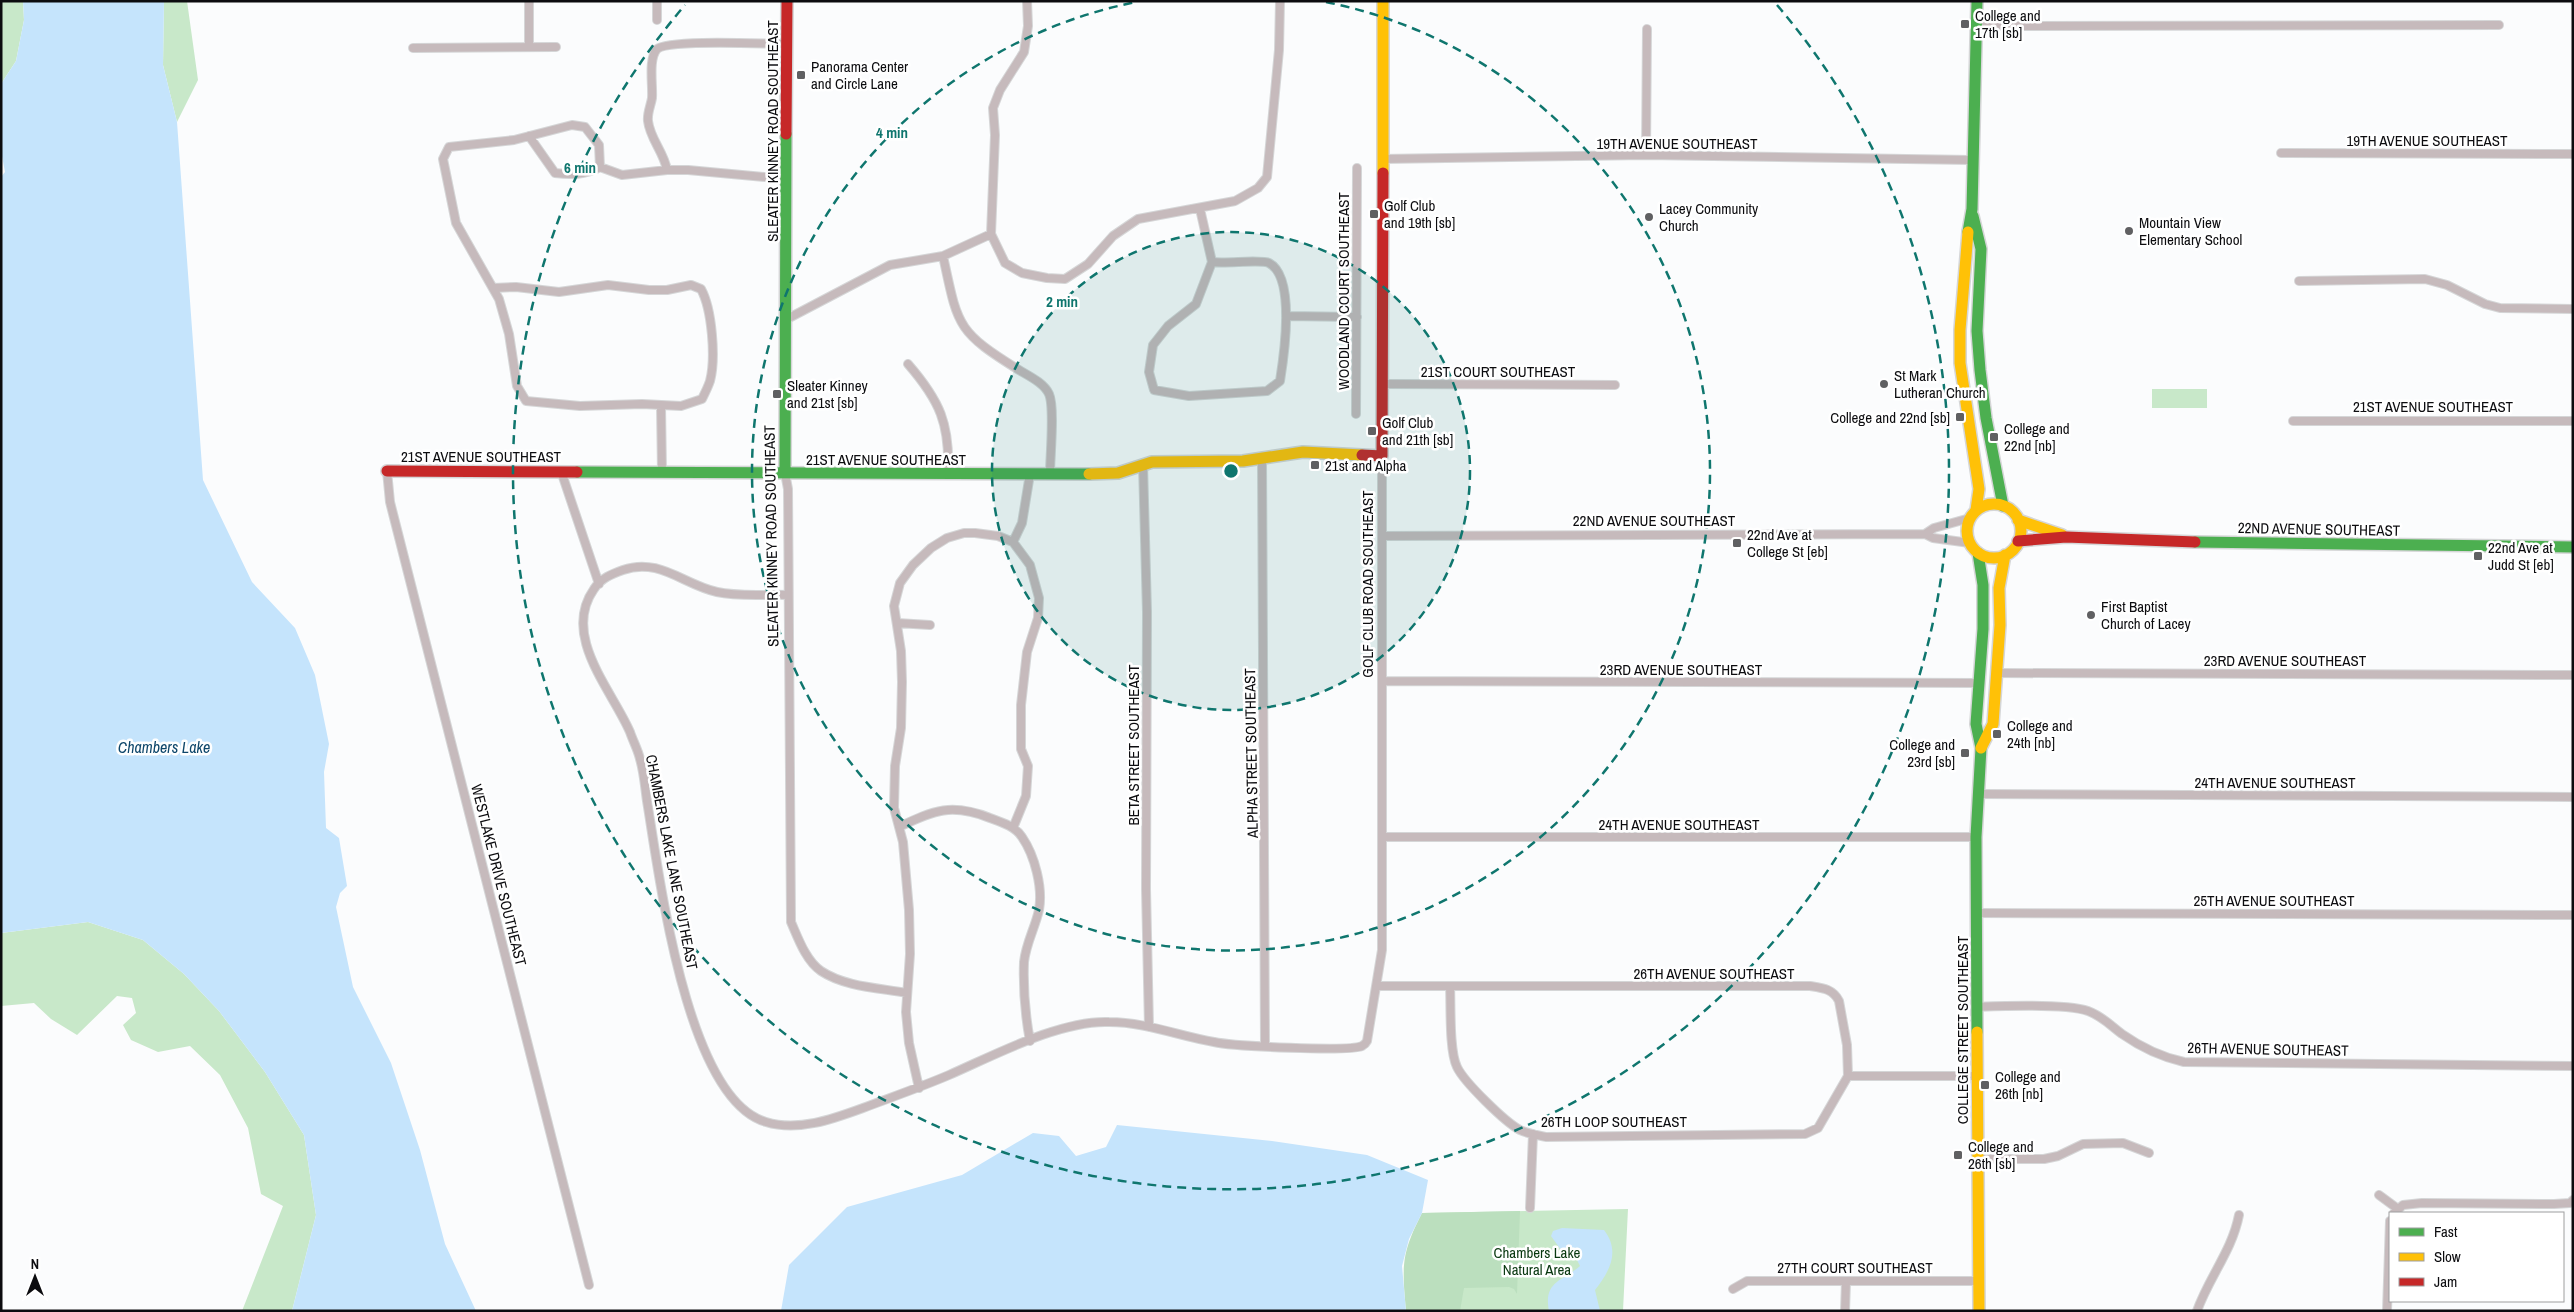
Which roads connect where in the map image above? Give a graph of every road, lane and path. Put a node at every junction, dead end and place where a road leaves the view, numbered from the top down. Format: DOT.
graph roads {
  1 [pos="529,1"];
  2 [pos="657,1"];
  3 [pos="787,1"];
  4 [pos="1027,1"];
  5 [pos="1280,1"];
  6 [pos="1383,1"];
  7 [pos="1977,1"];
  8 [pos="657,20"];
  9 [pos="2499,25"];
  10 [pos="1977,26"];
  11 [pos="1647,29"];
  12 [pos="787,44"];
  13 [pos="528,47"];
  14 [pos="556,47"];
  15 [pos="413,48"];
  16 [pos="529,136"];
  17 [pos="2281,153"];
  18 [pos="2573,154"];
  19 [pos="1646,155"];
  20 [pos="1382,159"];
  21 [pos="1971,160"];
  22 [pos="600,167"];
  23 [pos="1357,168"];
  24 [pos="667,170"];
  25 [pos="787,179"];
  26 [pos="1200,209"];
  27 [pos="1972,210"];
  28 [pos="991,234"];
  29 [pos="943,256"];
  30 [pos="1212,262"];
  31 [pos="2298,281"];
  32 [pos="493,288"];
  33 [pos="2573,309"];
  34 [pos="1286,316"];
  35 [pos="1357,317"];
  36 [pos="787,319"];
  37 [pos="908,364"];
  38 [pos="1382,384"];
  39 [pos="1615,385"];
  40 [pos="661,405"];
  41 [pos="1356,414"];
  42 [pos="2293,421"];
  43 [pos="2573,421"];
  44 [pos="1382,456"];
  45 [pos="1262,459"];
  46 [pos="1143,464"];
  47 [pos="386,471"];
  48 [pos="561,471"];
  49 [pos="662,473"];
  50 [pos="785,474"];
  51 [pos="948,474"];
  52 [pos="1030,474"];
  53 [pos="1050,474"];
  54 [pos="2003,506"];
  55 [pos="1973,514"];
  56 [pos="2018,520"];
  57 [pos="1925,534"];
  58 [pos="1382,536"];
  59 [pos="2066,536"];
  60 [pos="1013,542"];
  61 [pos="2018,542"];
  62 [pos="1970,544"];
  63 [pos="2573,547"];
  64 [pos="1978,553"];
  65 [pos="2005,555"];
  66 [pos="599,584"];
  67 [pos="788,595"];
  68 [pos="897,623"];
  69 [pos="930,625"];
  70 [pos="1997,673"];
  71 [pos="2573,675"];
  72 [pos="1382,682"];
  73 [pos="1980,683"];
  74 [pos="1980,748"];
  75 [pos="1978,794"];
  76 [pos="2573,797"];
  77 [pos="899,827"];
  78 [pos="1013,828"];
  79 [pos="1382,837"];
  80 [pos="1976,837"];
  81 [pos="1976,913"];
  82 [pos="2573,915"];
  83 [pos="1377,986"];
  84 [pos="1450,986"];
  85 [pos="907,993"];
  86 [pos="1977,1007"];
  87 [pos="1149,1027"];
  88 [pos="1030,1041"];
  89 [pos="1265,1046"];
  90 [pos="2573,1066"];
  91 [pos="1848,1076"];
  92 [pos="1977,1076"];
  93 [pos="919,1088"];
  94 [pos="1533,1134"];
  95 [pos="2150,1152"];
  96 [pos="1977,1160"];
  97 [pos="2380,1195"];
  98 [pos="2573,1200"];
  99 [pos="1530,1208"];
  100 [pos="2396,1211"];
  101 [pos="2239,1215"];
  102 [pos="2389,1251"];
  103 [pos="1846,1281"];
  104 [pos="1978,1281"];
  105 [pos="589,1284"];
  106 [pos="1733,1289"];
  107 [pos="1845,1311"];
  108 [pos="1979,1311"];
  109 [pos="2197,1311"];
  110 [pos="2387,1311"];
  1 -- 13 [label="street"];
  2 -- 8 [label="street"];
  3 -- 12 [label="street, SLEATER KINNEY ROAD SOUTHEAST"];
  4 -- 28 [label="street"];
  5 -- 26 [label="street"];
  6 -- 20 [label="street, GOLF CLUB ROAD SOUTHEAST"];
  7 -- 10 [label="street"];
  9 -- 10 [label="street"];
  10 -- 21 [label="street"];
  11 -- 19 [label="street"];
  12 -- 24 [label="street"];
  12 -- 25 [label="street, SLEATER KINNEY ROAD SOUTHEAST"];
  13 -- 14 [label="street"];
  13 -- 15 [label="street"];
  16 -- 22 [label="street"];
  16 -- 22 [label="street"];
  16 -- 32 [label="street"];
  17 -- 18 [label="street, 19TH AVENUE SOUTHEAST"];
  19 -- 20 [label="street, 19TH AVENUE SOUTHEAST"];
  19 -- 21 [label="street, 19TH AVENUE SOUTHEAST"];
  20 -- 38 [label="street, GOLF CLUB ROAD SOUTHEAST"];
  21 -- 27 [label="street"];
  22 -- 24 [label="street"];
  23 -- 35 [label="street, WOODLAND COURT SOUTHEAST"];
  24 -- 25 [label="street"];
  25 -- 36 [label="street, SLEATER KINNEY ROAD SOUTHEAST"];
  26 -- 28 [label="street"];
  26 -- 30 [label="street"];
  27 -- 54 [label="street"];
  27 -- 55 [label="street"];
  28 -- 29 [label="street"];
  29 -- 36 [label="street"];
  29 -- 53 [label="street"];
  30 -- 34 [label="street"];
  30 -- 34 [label="street"];
  31 -- 33 [label="street"];
  32 -- 40 [label="street"];
  32 -- 40 [label="street"];
  34 -- 35 [label="street"];
  35 -- 41 [label="street, WOODLAND COURT SOUTHEAST"];
  36 -- 50 [label="street, SLEATER KINNEY ROAD SOUTHEAST"];
  37 -- 51 [label="street"];
  38 -- 39 [label="street, 21ST COURT SOUTHEAST"];
  38 -- 44 [label="street, GOLF CLUB ROAD SOUTHEAST"];
  40 -- 49 [label="street"];
  42 -- 43 [label="street, 21ST AVENUE SOUTHEAST"];
  44 -- 45 [label="street, 21ST AVENUE SOUTHEAST"];
  44 -- 58 [label="street, GOLF CLUB ROAD SOUTHEAST"];
  45 -- 46 [label="street, 21ST AVENUE SOUTHEAST"];
  45 -- 89 [label="street, ALPHA STREET SOUTHEAST"];
  46 -- 53 [label="street, 21ST AVENUE SOUTHEAST"];
  46 -- 87 [label="street, BETA STREET SOUTHEAST"];
  47 -- 48 [label="street, 21ST AVENUE SOUTHEAST"];
  47 -- 105 [label="street, WESTLAKE DRIVE SOUTHEAST"];
  48 -- 49 [label="street, 21ST AVENUE SOUTHEAST"];
  48 -- 66 [label="street"];
  49 -- 50 [label="street, 21ST AVENUE SOUTHEAST"];
  50 -- 51 [label="street, 21ST AVENUE SOUTHEAST"];
  50 -- 67 [label="street, SLEATER KINNEY ROAD SOUTHEAST"];
  51 -- 52 [label="street, 21ST AVENUE SOUTHEAST"];
  52 -- 53 [label="street, 21ST AVENUE SOUTHEAST"];
  52 -- 60 [label="street"];
  54 -- 55 [label="street"];
  54 -- 56 [label="street"];
  55 -- 57 [label="street, 22ND AVENUE SOUTHEAST"];
  55 -- 62 [label="street"];
  56 -- 59 [label="street, 22ND AVENUE SOUTHEAST"];
  56 -- 61 [label="street"];
  57 -- 58 [label="street, 22ND AVENUE SOUTHEAST"];
  57 -- 62 [label="street, 22ND AVENUE SOUTHEAST"];
  58 -- 72 [label="street, GOLF CLUB ROAD SOUTHEAST"];
  59 -- 61 [label="street, 22ND AVENUE SOUTHEAST"];
  59 -- 63 [label="street, 22ND AVENUE SOUTHEAST"];
  60 -- 68 [label="street"];
  60 -- 78 [label="street"];
  61 -- 65 [label="street"];
  62 -- 64 [label="street"];
  64 -- 65 [label="street"];
  64 -- 73 [label="street, COLLEGE STREET SOUTHEAST"];
  65 -- 70 [label="street, COLLEGE STREET SOUTHEAST"];
  66 -- 67 [label="street"];
  66 -- 93 [label="street, CHAMBERS LAKE LANE SOUTHEAST"];
  67 -- 85 [label="street, SLEATER KINNEY ROAD SOUTHEAST"];
  68 -- 69 [label="street"];
  68 -- 77 [label="street"];
  70 -- 71 [label="street, 23RD AVENUE SOUTHEAST"];
  70 -- 74 [label="street, COLLEGE STREET SOUTHEAST"];
  72 -- 73 [label="street, 23RD AVENUE SOUTHEAST"];
  72 -- 79 [label="street, GOLF CLUB ROAD SOUTHEAST"];
  73 -- 74 [label="street, COLLEGE STREET SOUTHEAST"];
  74 -- 75 [label="street, COLLEGE STREET SOUTHEAST"];
  75 -- 76 [label="street, 24TH AVENUE SOUTHEAST"];
  75 -- 80 [label="street, COLLEGE STREET SOUTHEAST"];
  77 -- 78 [label="street"];
  77 -- 85 [label="street"];
  78 -- 88 [label="street"];
  79 -- 80 [label="street, 24TH AVENUE SOUTHEAST"];
  79 -- 83 [label="street, GOLF CLUB ROAD SOUTHEAST"];
  80 -- 81 [label="street, COLLEGE STREET SOUTHEAST"];
  81 -- 82 [label="street, 25TH AVENUE SOUTHEAST"];
  81 -- 86 [label="street, COLLEGE STREET SOUTHEAST"];
  83 -- 84 [label="street, 26TH AVENUE SOUTHEAST"];
  83 -- 89 [label="street, GOLF CLUB ROAD SOUTHEAST"];
  84 -- 91 [label="street, 26TH AVENUE SOUTHEAST"];
  84 -- 94 [label="street, 26TH LOOP SOUTHEAST"];
  85 -- 93 [label="street"];
  86 -- 90 [label="street, 26TH AVENUE SOUTHEAST"];
  86 -- 92 [label="street, COLLEGE STREET SOUTHEAST"];
  87 -- 88 [label="street, CHAMBERS LAKE LANE SOUTHEAST"];
  87 -- 89 [label="street, CHAMBERS LAKE LANE SOUTHEAST"];
  88 -- 93 [label="street, CHAMBERS LAKE LANE SOUTHEAST"];
  91 -- 92 [label="street"];
  91 -- 94 [label="street, 26TH LOOP SOUTHEAST"];
  92 -- 96 [label="street, COLLEGE STREET SOUTHEAST"];
  94 -- 99 [label="street"];
  95 -- 96 [label="street"];
  96 -- 104 [label="street, COLLEGE STREET SOUTHEAST"];
  97 -- 100 [label="street"];
  98 -- 100 [label="street"];
  101 -- 109 [label="street"];
  102 -- 110 [label="street"];
  103 -- 104 [label="street, 27TH COURT SOUTHEAST"];
  103 -- 106 [label="street, 27TH COURT SOUTHEAST"];
  103 -- 107 [label="street"];
  104 -- 108 [label="street, COLLEGE STREET SOUTHEAST"];
}
